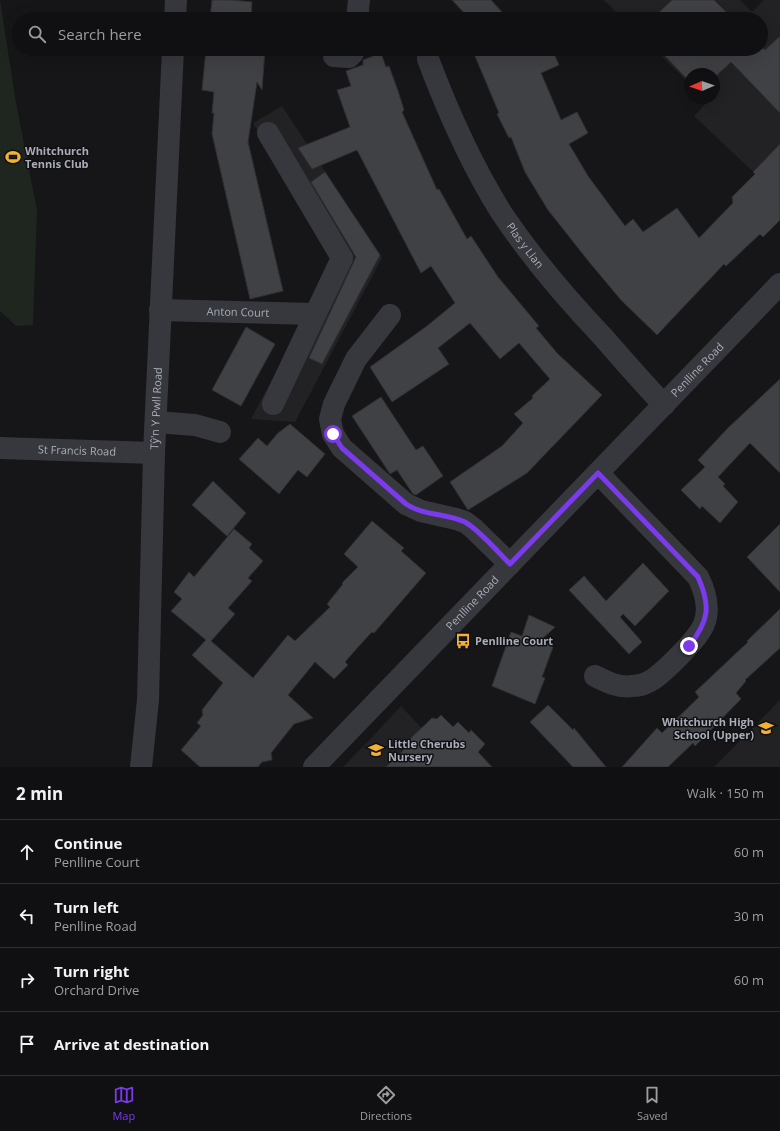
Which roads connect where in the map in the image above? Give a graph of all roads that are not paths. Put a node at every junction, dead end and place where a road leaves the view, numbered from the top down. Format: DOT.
graph roads {
  1 [pos="176,0"];
  2 [pos="359,0"];
  3 [pos="175,12"];
  4 [pos="358,12"];
  5 [pos="173,56"];
  6 [pos="428,59"];
  7 [pos="268,133"];
  8 [pos="780,284"];
  9 [pos="160,310"];
  10 [pos="315,314"];
  11 [pos="390,314"];
  12 [pos="273,404"];
  13 [pos="664,405"];
  14 [pos="156,422"];
  15 [pos="220,432"];
  16 [pos="0,448"];
  17 [pos="154,453"];
  18 [pos="598,473"];
  19 [pos="510,564"];
  20 [pos="595,676"];
  21 [pos="141,767"];
  22 [pos="314,767"];
  1 -- 3 [label="street"];
  2 -- 4 [label="street"];
  5 -- 9 [label="street, Tŷ'n Y Pwll Road"];
  6 -- 13 [label="street, Plas y Llan"];
  7 -- 10 [label="street"];
  8 -- 13 [label="street, Penlline Road"];
  9 -- 10 [label="street, Anton Court"];
  9 -- 14 [label="street, Tŷ'n Y Pwll Road"];
  10 -- 12 [label="street"];
  11 -- 19 [label="street"];
  13 -- 18 [label="street, Penlline Road"];
  14 -- 15 [label="street"];
  14 -- 17 [label="street, Tŷ'n Y Pwll Road"];
  16 -- 17 [label="street, St Francis Road"];
  17 -- 21 [label="street, Tŷ'n Y Pwll Road"];
  18 -- 19 [label="street, Penlline Road"];
  18 -- 20 [label="street"];
  19 -- 22 [label="street, Penlline Road"];
}
